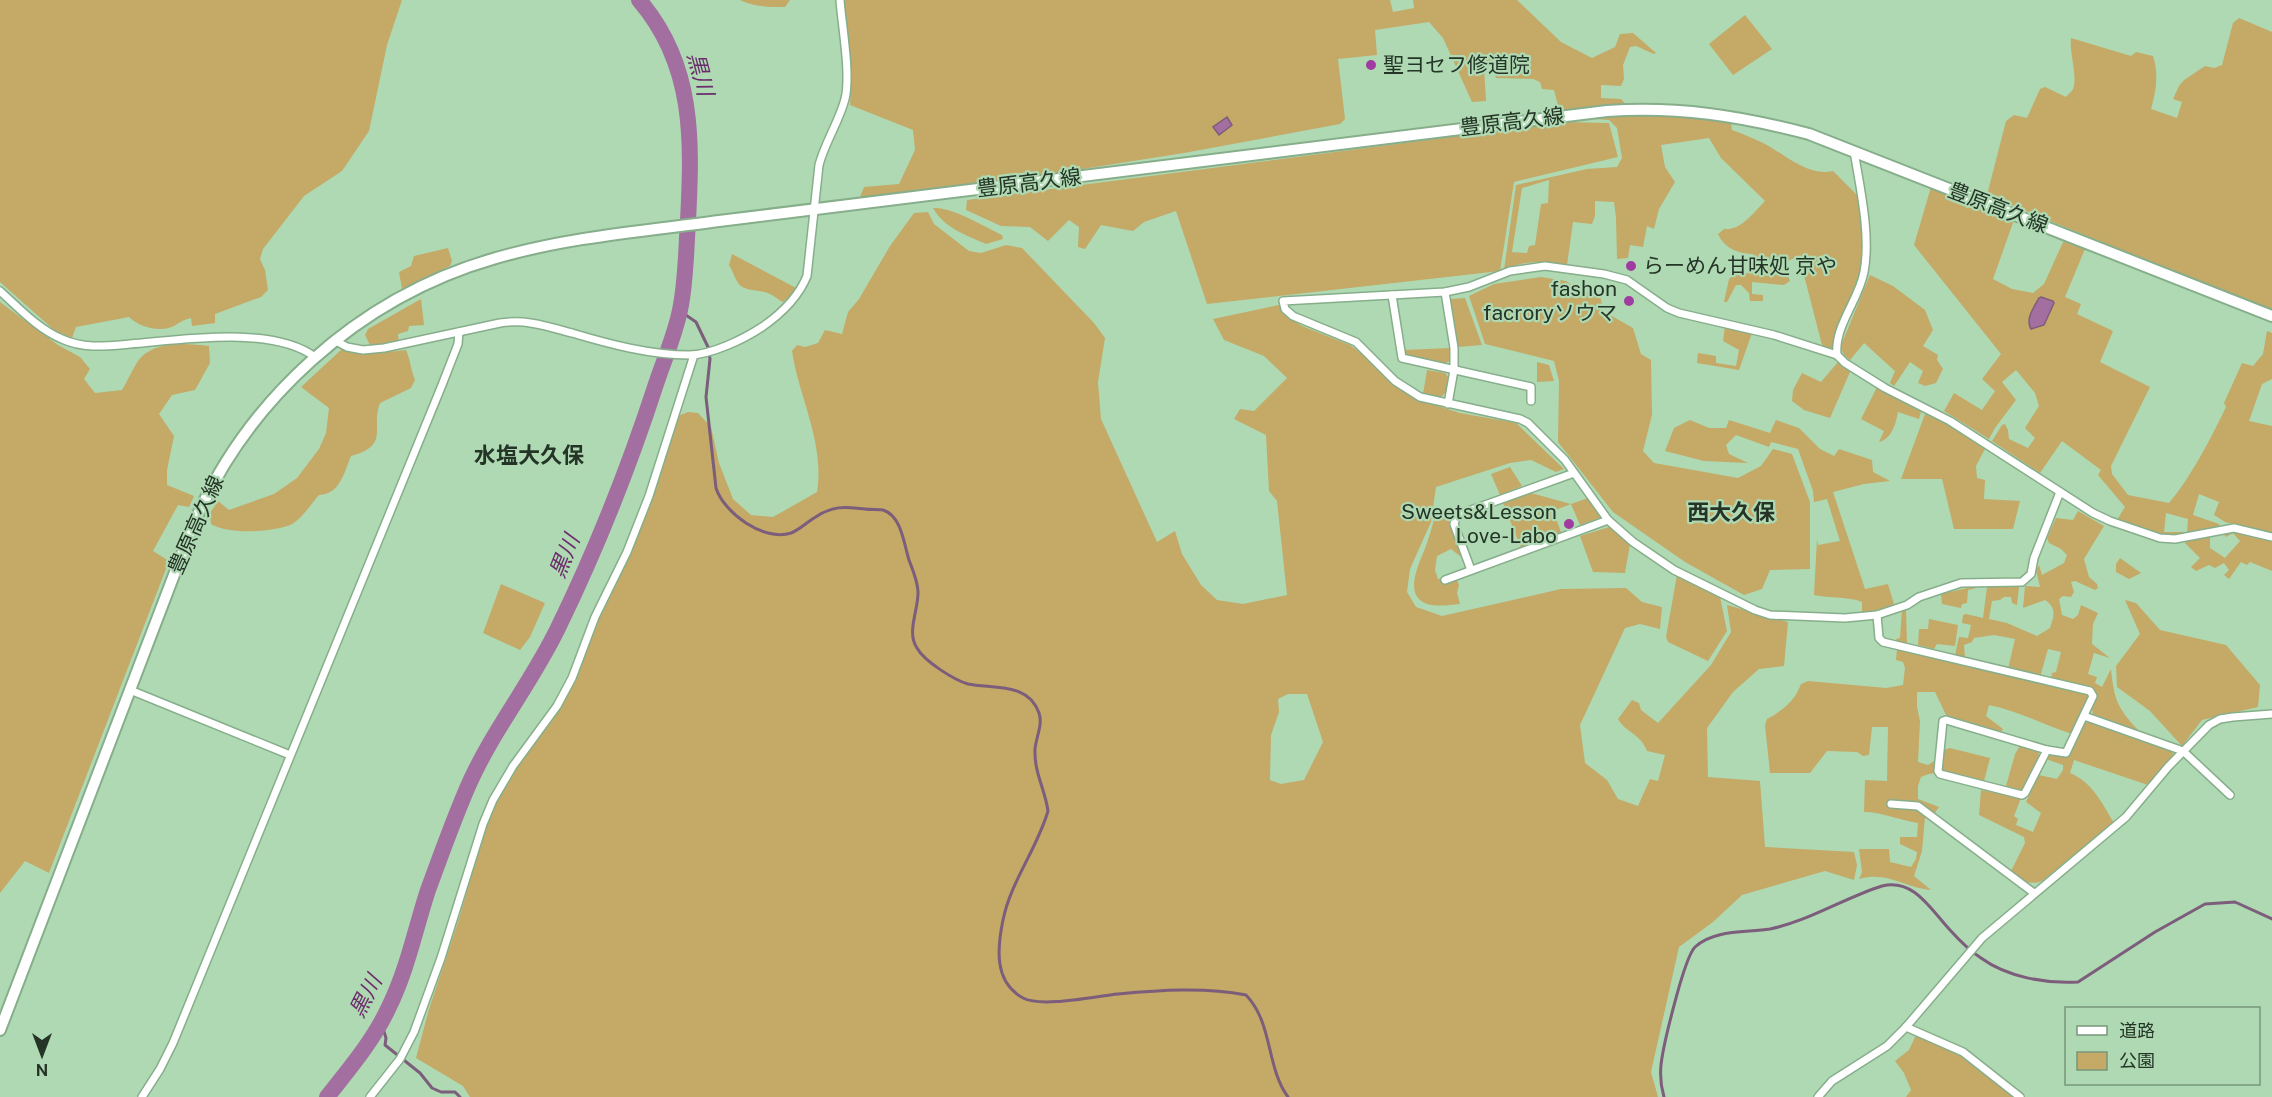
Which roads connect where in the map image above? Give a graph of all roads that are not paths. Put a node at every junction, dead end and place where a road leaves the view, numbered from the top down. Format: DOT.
graph roads {
  1 [pos="840,0"];
  2 [pos="1854,151"];
  3 [pos="814,210"];
  4 [pos="0,291"];
  5 [pos="1445,292"];
  6 [pos="1392,295"];
  7 [pos="2272,316"];
  8 [pos="459,332"];
  9 [pos="336,341"];
  10 [pos="694,355"];
  11 [pos="1838,355"];
  12 [pos="315,357"];
  13 [pos="1454,370"];
  14 [pos="1531,400"];
  15 [pos="1448,404"];
  16 [pos="1574,473"];
  17 [pos="2060,492"];
  18 [pos="1608,520"];
  19 [pos="2272,537"];
  20 [pos="1471,570"];
  21 [pos="1445,580"];
  22 [pos="1877,615"];
  23 [pos="130,690"];
  24 [pos="2272,714"];
  25 [pos="2084,716"];
  26 [pos="2047,750"];
  27 [pos="2183,751"];
  28 [pos="290,755"];
  29 [pos="2230,795"];
  30 [pos="1891,804"];
  31 [pos="2034,893"];
  32 [pos="1906,1027"];
  33 [pos="0,1030"];
  34 [pos="142,1097"];
  35 [pos="370,1097"];
  36 [pos="1818,1097"];
  37 [pos="2020,1097"];
  1 -- 3 [label="street"];
  2 -- 3 [label="main road, 豊原高久線"];
  2 -- 7 [label="main road, 豊原高久線"];
  2 -- 11 [label="street"];
  3 -- 9 [label="main road, 豊原高久線"];
  3 -- 10 [label="street"];
  4 -- 12 [label="street"];
  5 -- 6 [label="street"];
  5 -- 11 [label="street"];
  5 -- 13 [label="street"];
  6 -- 13 [label="street"];
  6 -- 15 [label="street"];
  8 -- 9 [label="street"];
  8 -- 10 [label="street"];
  8 -- 28 [label="street"];
  9 -- 12 [label="main road, 豊原高久線"];
  10 -- 35 [label="street"];
  11 -- 17 [label="street"];
  12 -- 23 [label="main road, 豊原高久線"];
  13 -- 14 [label="street"];
  13 -- 15 [label="street"];
  15 -- 16 [label="street"];
  16 -- 18 [label="street"];
  16 -- 20 [label="street"];
  17 -- 19 [label="street"];
  17 -- 22 [label="street"];
  18 -- 20 [label="street"];
  18 -- 22 [label="street"];
  20 -- 21 [label="street"];
  22 -- 25 [label="street"];
  23 -- 28 [label="street"];
  23 -- 33 [label="main road, 豊原高久線"];
  24 -- 27 [label="street"];
  25 -- 26 [label="street"];
  25 -- 27 [label="street"];
  26 -- 26 [label="street"];
  27 -- 29 [label="street"];
  27 -- 31 [label="street"];
  28 -- 34 [label="street"];
  30 -- 31 [label="street"];
  31 -- 32 [label="street"];
  32 -- 36 [label="street"];
  32 -- 37 [label="street"];
}
